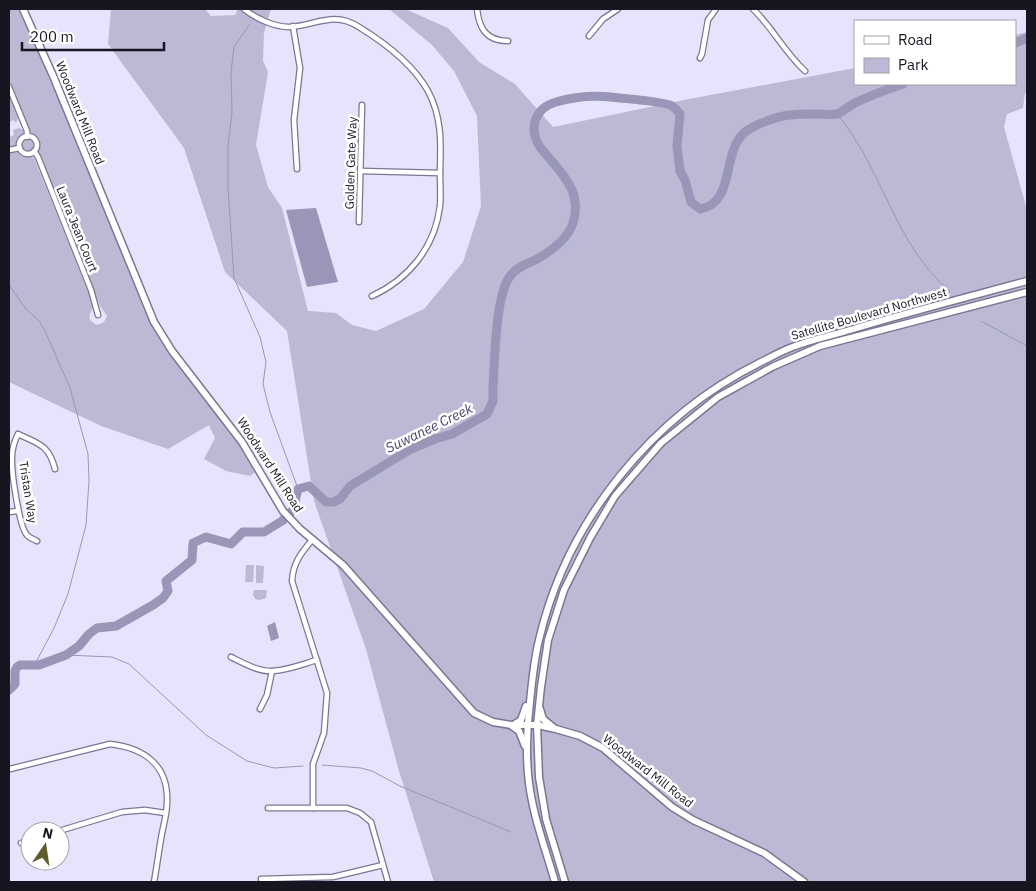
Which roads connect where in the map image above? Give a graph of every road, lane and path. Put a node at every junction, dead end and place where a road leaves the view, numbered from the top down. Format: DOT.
graph roads {
  1 [pos="23,9"];
  2 [pos="244,9"];
  3 [pos="477,9"];
  4 [pos="618,9"];
  5 [pos="716,9"];
  6 [pos="753,9"];
  7 [pos="292,26"];
  8 [pos="590,36"];
  9 [pos="508,41"];
  10 [pos="700,58"];
  11 [pos="805,71"];
  12 [pos="9,87"];
  13 [pos="362,105"];
  14 [pos="27,136"];
  15 [pos="20,148"];
  16 [pos="9,150"];
  17 [pos="34,151"];
  18 [pos="297,169"];
  19 [pos="360,171"];
  20 [pos="440,173"];
  21 [pos="359,222"];
  22 [pos="1027,281"];
  23 [pos="1027,292"];
  24 [pos="372,296"];
  25 [pos="98,315"];
  26 [pos="55,469"];
  27 [pos="18,510"];
  28 [pos="9,512"];
  29 [pos="312,540"];
  30 [pos="37,541"];
  31 [pos="231,657"];
  32 [pos="316,660"];
  33 [pos="272,671"];
  34 [pos="532,678"];
  35 [pos="540,705"];
  36 [pos="260,709"];
  37 [pos="511,725"];
  38 [pos="528,725"];
  39 [pos="537,725"];
  40 [pos="556,729"];
  41 [pos="538,752"];
  42 [pos="528,755"];
  43 [pos="10,769"];
  44 [pos="268,808"];
  45 [pos="313,808"];
  46 [pos="166,814"];
  47 [pos="70,828"];
  48 [pos="383,865"];
  49 [pos="261,878"];
  50 [pos="154,882"];
  51 [pos="388,882"];
  52 [pos="556,882"];
  53 [pos="565,882"];
  54 [pos="804,882"];
  1 -- 29 [label="main road, Woodward Mill Road"];
  2 -- 7 [label="street"];
  3 -- 9 [label="street"];
  4 -- 8 [label="street"];
  5 -- 10 [label="street"];
  6 -- 11 [label="street"];
  7 -- 18 [label="street"];
  7 -- 20 [label="street"];
  12 -- 14 [label="street, Laura Jean Court"];
  13 -- 19 [label="street, Golden Gate Way"];
  14 -- 15 [label="street"];
  14 -- 17 [label="street, Laura Jean Court"];
  15 -- 16 [label="street"];
  15 -- 17 [label="street"];
  17 -- 25 [label="street, Laura Jean Court"];
  19 -- 20 [label="street"];
  19 -- 21 [label="street, Golden Gate Way"];
  20 -- 24 [label="street"];
  22 -- 34 [label="main road, Satellite Boulevard Northwest"];
  23 -- 35 [label="main road, Satellite Boulevard Northwest"];
  26 -- 27 [label="street, Tristan Way"];
  27 -- 28 [label="street"];
  27 -- 30 [label="street, Tristan Way"];
  29 -- 32 [label="street"];
  29 -- 37 [label="main road, Woodward Mill Road"];
  31 -- 33 [label="street"];
  32 -- 33 [label="street"];
  32 -- 45 [label="street"];
  33 -- 36 [label="street"];
  34 -- 37 [label="main road"];
  34 -- 38 [label="main road, Satellite Boulevard Northwest"];
  35 -- 39 [label="main road, Satellite Boulevard Northwest"];
  35 -- 40 [label="main road"];
  37 -- 38 [label="main road, Woodward Mill Road"];
  37 -- 42 [label="main road"];
  38 -- 39 [label="main road, Woodward Mill Road"];
  38 -- 42 [label="main road, Satellite Boulevard Northwest"];
  39 -- 40 [label="main road, Woodward Mill Road"];
  39 -- 41 [label="main road, Satellite Boulevard Northwest"];
  40 -- 41 [label="main road"];
  40 -- 54 [label="main road, Woodward Mill Road"];
  41 -- 53 [label="main road, Satellite Boulevard Northwest"];
  42 -- 52 [label="main road, Satellite Boulevard Northwest"];
  43 -- 46 [label="street"];
  44 -- 45 [label="street"];
  45 -- 48 [label="street"];
  46 -- 47 [label="street"];
  46 -- 50 [label="street"];
  48 -- 49 [label="street"];
  48 -- 51 [label="street"];
}
